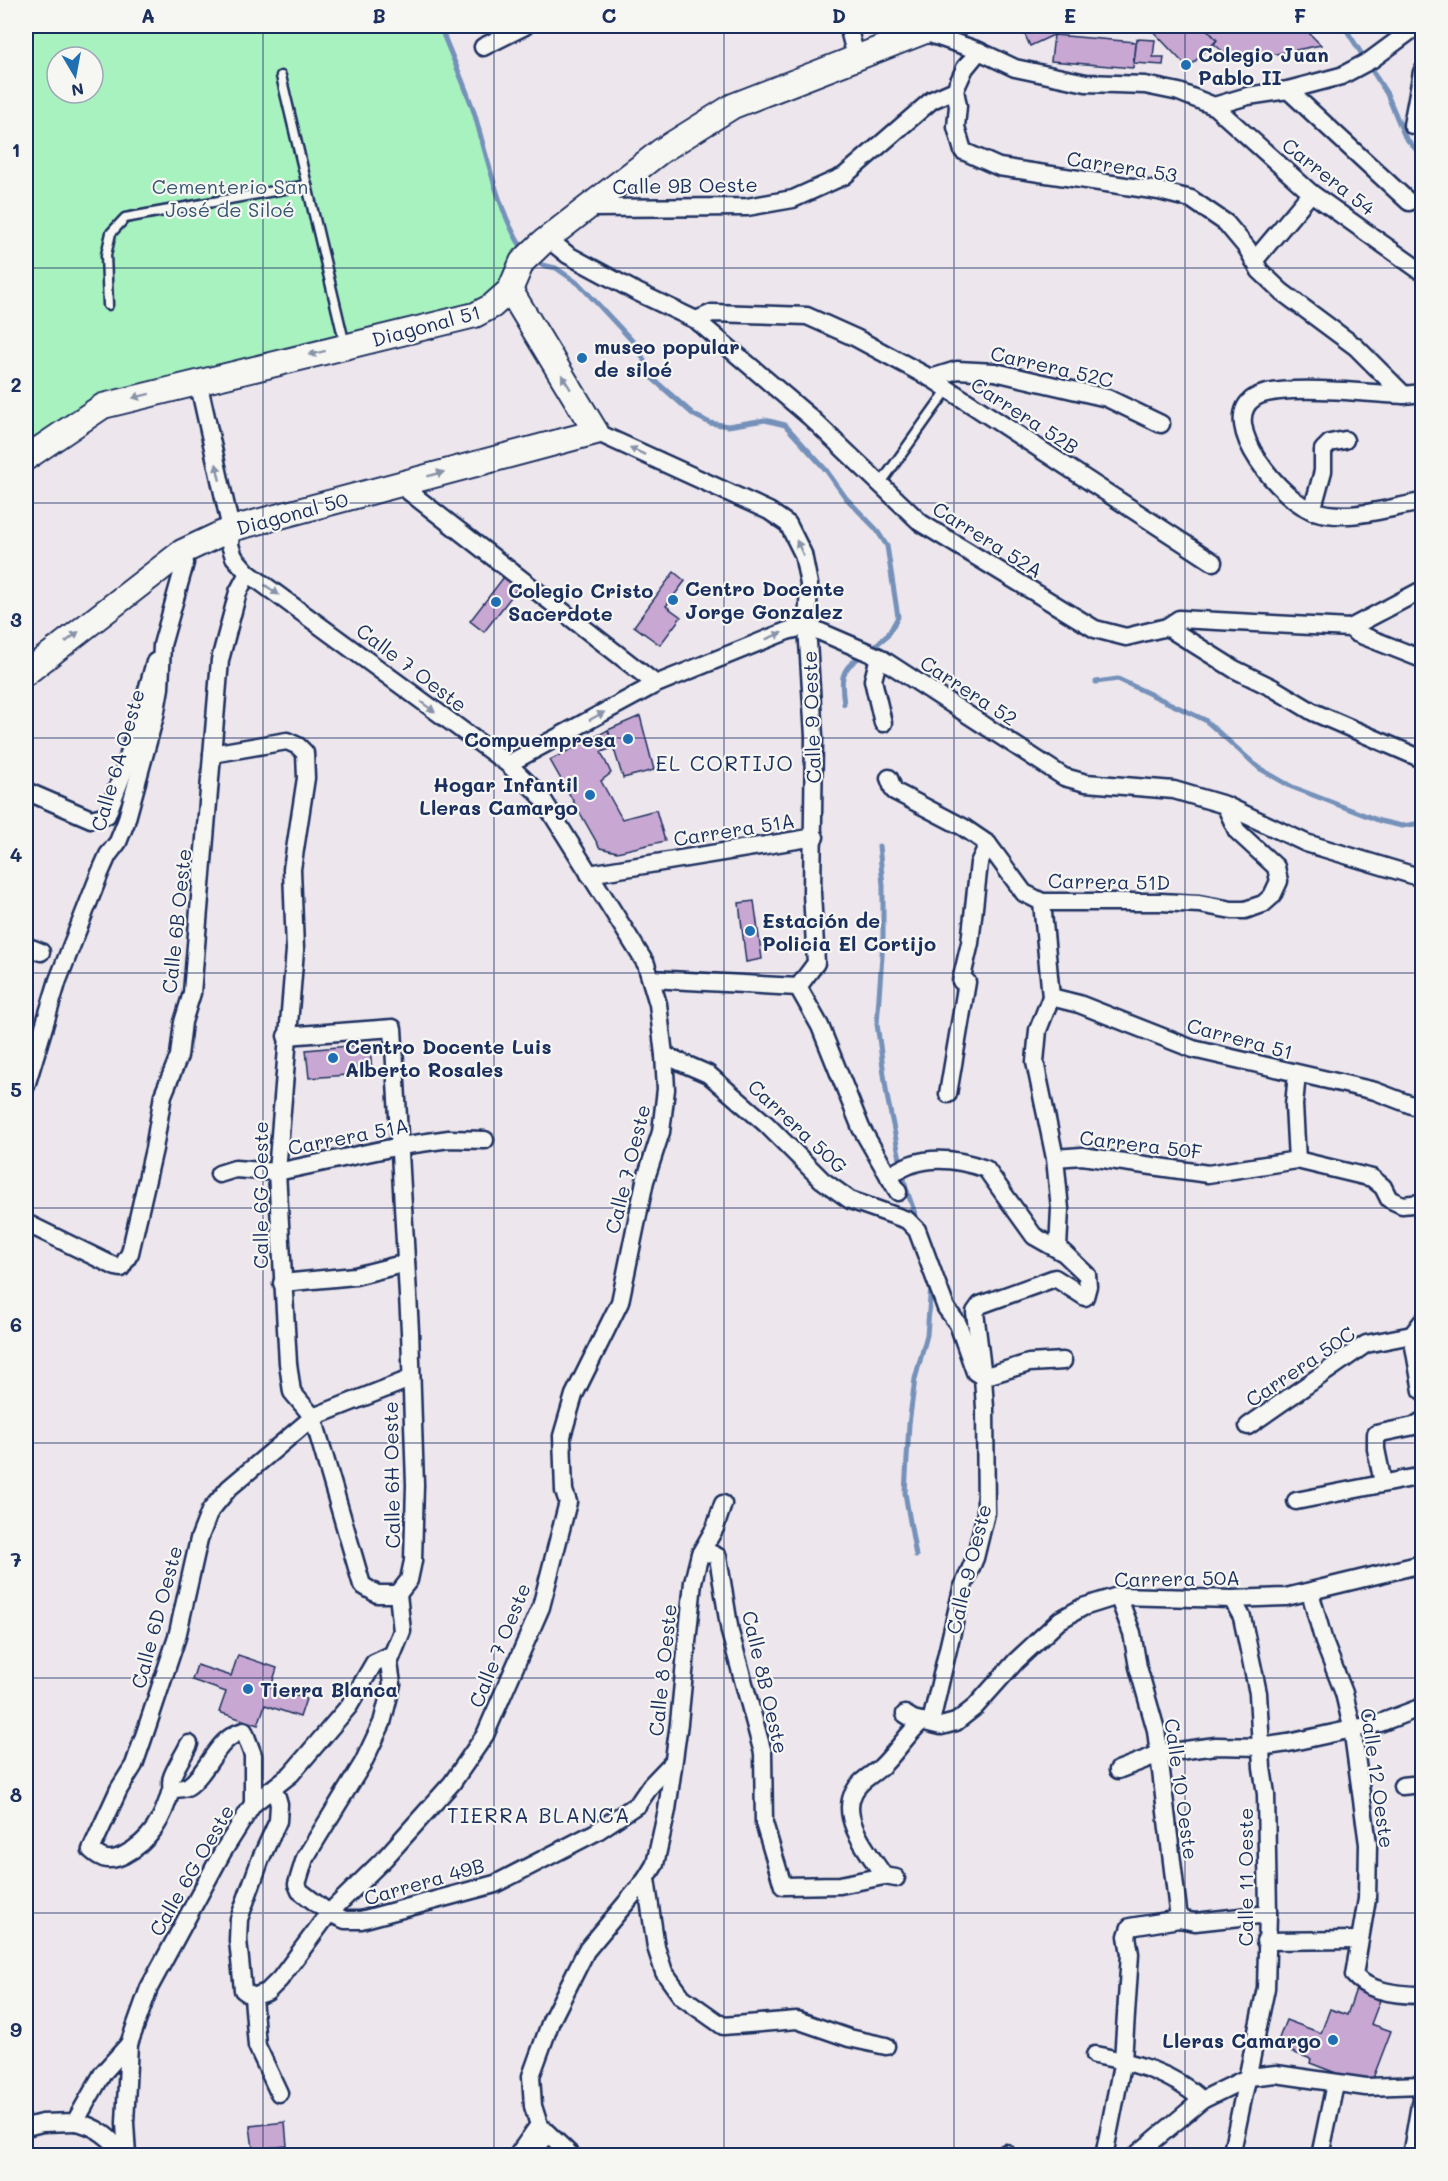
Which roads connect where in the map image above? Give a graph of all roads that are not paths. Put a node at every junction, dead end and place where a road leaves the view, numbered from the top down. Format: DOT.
graph roads {
  1 [pos="525,26"];
  2 [pos="848,26"];
  3 [pos="1417,26"];
  4 [pos="931,28"];
  5 [pos="483,47"];
  6 [pos="979,51"];
  7 [pos="856,57"];
  8 [pos="1422,72"];
  9 [pos="280,76"];
  10 [pos="955,90"];
  11 [pos="1288,90"];
  12 [pos="1214,106"];
  13 [pos="1412,125"];
  14 [pos="307,185"];
  15 [pos="1311,193"];
  16 [pos="1408,202"];
  17 [pos="586,208"];
  18 [pos="548,239"];
  19 [pos="1254,261"];
  20 [pos="1422,272"];
  21 [pos="510,290"];
  22 [pos="108,305"];
  23 [pos="696,320"];
  24 [pos="345,346"];
  25 [pos="931,378"];
  26 [pos="198,381"];
  27 [pos="948,389"];
  28 [pos="1422,393"];
  29 [pos="1404,396"];
  30 [pos="1161,424"];
  31 [pos="596,432"];
  32 [pos="1345,440"];
  33 [pos="26,458"];
  34 [pos="881,483"];
  35 [pos="399,484"];
  36 [pos="1422,502"];
  37 [pos="1312,511"];
  38 [pos="231,529"];
  39 [pos="182,552"];
  40 [pos="1213,562"];
  41 [pos="248,573"];
  42 [pos="1422,590"];
  43 [pos="807,626"];
  44 [pos="1167,627"];
  45 [pos="1350,628"];
  46 [pos="162,645"];
  47 [pos="879,657"];
  48 [pos="1422,659"];
  49 [pos="26,673"];
  50 [pos="656,684"];
  51 [pos="883,723"];
  52 [pos="212,754"];
  53 [pos="1422,759"];
  54 [pos="508,764"];
  55 [pos="889,778"];
  56 [pos="26,791"];
  57 [pos="1224,805"];
  58 [pos="815,837"];
  59 [pos="988,844"];
  60 [pos="589,874"];
  61 [pos="1422,878"];
  62 [pos="1042,902"];
  63 [pos="651,979"];
  64 [pos="798,987"];
  65 [pos="1051,997"];
  66 [pos="286,1036"];
  67 [pos="664,1055"];
  68 [pos="1297,1074"];
  69 [pos="26,1086"];
  70 [pos="948,1094"];
  71 [pos="1422,1109"];
  72 [pos="485,1140"];
  73 [pos="400,1146"];
  74 [pos="1055,1158"];
  75 [pos="1297,1160"];
  76 [pos="277,1172"];
  77 [pos="219,1174"];
  78 [pos="889,1176"];
  79 [pos="898,1192"];
  80 [pos="1422,1203"];
  81 [pos="907,1220"];
  82 [pos="26,1223"];
  83 [pos="1058,1248"];
  84 [pos="406,1263"];
  85 [pos="282,1283"];
  86 [pos="1417,1328"];
  87 [pos="1063,1361"];
  88 [pos="982,1377"];
  89 [pos="410,1379"];
  90 [pos="1422,1391"];
  91 [pos="313,1417"];
  92 [pos="1422,1421"];
  93 [pos="1248,1426"];
  94 [pos="1422,1476"];
  95 [pos="1383,1483"];
  96 [pos="1296,1501"];
  97 [pos="723,1504"];
  98 [pos="700,1554"];
  99 [pos="1422,1564"];
  100 [pos="1310,1592"];
  101 [pos="398,1594"];
  102 [pos="1118,1596"];
  103 [pos="1232,1599"];
  104 [pos="391,1655"];
  105 [pos="1422,1707"];
  106 [pos="906,1714"];
  107 [pos="926,1722"];
  108 [pos="1352,1727"];
  109 [pos="189,1744"];
  110 [pos="1260,1747"];
  111 [pos="1159,1755"];
  112 [pos="673,1762"];
  113 [pos="1118,1770"];
  114 [pos="1422,1784"];
  115 [pos="1402,1785"];
  116 [pos="172,1788"];
  117 [pos="269,1791"];
  118 [pos="253,1804"];
  119 [pos="638,1804"];
  120 [pos="665,1816"];
  121 [pos="646,1879"];
  122 [pos="329,1912"];
  123 [pos="1268,1914"];
  124 [pos="1179,1919"];
  125 [pos="1359,1940"];
  126 [pos="1265,1941"];
  127 [pos="1422,1995"];
  128 [pos="253,1997"];
  129 [pos="129,2044"];
  130 [pos="886,2046"];
  131 [pos="1095,2055"];
  132 [pos="1123,2060"];
  133 [pos="1249,2077"];
  134 [pos="1335,2084"];
  135 [pos="1422,2085"];
  136 [pos="279,2093"];
  137 [pos="1422,2093"];
  138 [pos="1202,2100"];
  139 [pos="75,2122"];
  140 [pos="26,2127"];
  141 [pos="543,2129"];
  142 [pos="126,2156"];
  143 [pos="516,2156"];
  144 [pos="536,2156"];
  145 [pos="572,2156"];
  146 [pos="1104,2156"];
  147 [pos="1134,2156"];
  148 [pos="1231,2156"];
  149 [pos="1320,2156"];
  150 [pos="1411,2156"];
  1 -- 5 [label="street"];
  2 -- 7 [label="street"];
  3 -- 11 [label="street"];
  4 -- 6 [label="street"];
  4 -- 7 [label="street, Diagonal 51"];
  6 -- 10 [label="street"];
  6 -- 12 [label="street"];
  7 -- 17 [label="street, Diagonal 51"];
  8 -- 13 [label="street"];
  9 -- 14 [label="lane"];
  10 -- 17 [label="street, Calle 9B Oeste"];
  10 -- 19 [label="street, Carrera 53"];
  11 -- 12 [label="street"];
  11 -- 16 [label="street"];
  12 -- 15 [label="street, Carrera 54"];
  14 -- 22 [label="lane"];
  14 -- 24 [label="lane"];
  15 -- 19 [label="street"];
  15 -- 20 [label="street, Carrera 54"];
  17 -- 18 [label="street, Diagonal 51"];
  18 -- 21 [label="street, Diagonal 51"];
  18 -- 23 [label="street, Carrera 52A"];
  19 -- 29 [label="street, Carrera 53"];
  21 -- 24 [label="street, Diagonal 51"];
  31 -- 21 [label="street, one-way"];
  23 -- 25 [label="street, Carrera 52B"];
  23 -- 34 [label="street, Carrera 52A"];
  24 -- 26 [label="street, Diagonal 51, one-way"];
  25 -- 27 [label="street, Carrera 52B"];
  25 -- 30 [label="street, Carrera 52C"];
  26 -- 33 [label="street, Diagonal 51, one-way"];
  38 -- 26 [label="street, Calle 7 Oeste, one-way"];
  27 -- 34 [label="lane"];
  27 -- 40 [label="street, Carrera 52B"];
  28 -- 29 [label="street"];
  29 -- 37 [label="street"];
  35 -- 31 [label="street, Diagonal 50, one-way"];
  43 -- 31 [label="street, Calle 9 Oeste, one-way"];
  32 -- 37 [label="street"];
  34 -- 44 [label="street, Carrera 52A"];
  35 -- 38 [label="street, Diagonal 50"];
  35 -- 50 [label="street"];
  36 -- 37 [label="street"];
  38 -- 39 [label="street, Diagonal 50"];
  38 -- 41 [label="street, Calle 7 Oeste"];
  39 -- 46 [label="street, Calle 6A Oeste"];
  49 -- 39 [label="street, Diagonal 50, one-way"];
  41 -- 52 [label="street, Calle 6B Oeste"];
  41 -- 54 [label="street, Calle 7 Oeste, one-way"];
  42 -- 45 [label="street"];
  43 -- 47 [label="street, Carrera 52"];
  50 -- 43 [label="street, one-way"];
  43 -- 58 [label="street, Calle 9 Oeste"];
  44 -- 45 [label="street"];
  44 -- 53 [label="street"];
  45 -- 48 [label="street"];
  46 -- 56 [label="street, Calle 6A Oeste"];
  46 -- 69 [label="street, Calle 6A Oeste"];
  47 -- 51 [label="street"];
  47 -- 57 [label="street, Carrera 52"];
  54 -- 50 [label="street, one-way"];
  52 -- 66 [label="street, Calle 6G Oeste"];
  52 -- 82 [label="street, Calle 6B Oeste"];
  54 -- 60 [label="street, Calle 7 Oeste"];
  55 -- 59 [label="street, Carrera 51D"];
  57 -- 61 [label="street, Carrera 52"];
  57 -- 62 [label="street, Carrera 51D"];
  58 -- 60 [label="street, Carrera 51A"];
  58 -- 64 [label="street, Calle 9 Oeste"];
  59 -- 62 [label="street, Carrera 51D"];
  59 -- 70 [label="street"];
  60 -- 63 [label="street, Calle 7 Oeste"];
  62 -- 65 [label="street"];
  63 -- 64 [label="street"];
  63 -- 67 [label="street, Calle 7 Oeste"];
  64 -- 78 [label="street"];
  65 -- 68 [label="street, Carrera 51"];
  65 -- 74 [label="street"];
  66 -- 73 [label="street, Calle 6H Oeste"];
  66 -- 76 [label="street, Calle 6G Oeste"];
  67 -- 81 [label="street, Carrera 50G"];
  67 -- 122 [label="street, Calle 7 Oeste"];
  68 -- 71 [label="street, Carrera 51"];
  68 -- 75 [label="street"];
  72 -- 73 [label="street, Carrera 51A"];
  73 -- 76 [label="street, Carrera 51A"];
  73 -- 84 [label="street, Calle 6H Oeste"];
  74 -- 75 [label="street, Carrera 50F"];
  74 -- 83 [label="street"];
  75 -- 80 [label="street, Carrera 50F"];
  76 -- 77 [label="street, Carrera 51A"];
  76 -- 85 [label="street, Calle 6G Oeste"];
  78 -- 79 [label="street"];
  78 -- 83 [label="street"];
  81 -- 88 [label="street, Calle 9 Oeste"];
  83 -- 88 [label="street, Calle 9 Oeste"];
  84 -- 85 [label="street"];
  84 -- 89 [label="street, Calle 6H Oeste"];
  85 -- 91 [label="street, Calle 6G Oeste"];
  86 -- 90 [label="street"];
  86 -- 93 [label="street, Carrera 50C"];
  87 -- 88 [label="street"];
  88 -- 107 [label="street, Calle 9 Oeste"];
  89 -- 91 [label="street"];
  89 -- 101 [label="street, Calle 6H Oeste"];
  91 -- 101 [label="street, Calle 6G Oeste"];
  91 -- 116 [label="street, Calle 6D Oeste"];
  92 -- 95 [label="street"];
  94 -- 95 [label="street"];
  95 -- 96 [label="street"];
  97 -- 98 [label="street, Calle 8 Oeste"];
  98 -- 107 [label="street, Calle 8B Oeste"];
  98 -- 112 [label="street, Calle 8 Oeste"];
  99 -- 100 [label="street, Carrera 50A"];
  100 -- 103 [label="street, Carrera 50A"];
  100 -- 108 [label="street, Calle 12 Oeste"];
  101 -- 104 [label="street"];
  102 -- 103 [label="street, Carrera 50A"];
  102 -- 107 [label="street, Carrera 50A"];
  102 -- 111 [label="street, Calle 10 Oeste"];
  103 -- 110 [label="street, Calle 11 Oeste"];
  104 -- 117 [label="street, Calle 6G Oeste"];
  104 -- 122 [label="street, Carrera 49B"];
  105 -- 108 [label="street"];
  106 -- 107 [label="street, Carrera 50A"];
  108 -- 110 [label="street"];
  108 -- 125 [label="street, Calle 12 Oeste"];
  109 -- 116 [label="street"];
  110 -- 111 [label="street"];
  110 -- 123 [label="street, Calle 11 Oeste"];
  111 -- 113 [label="street"];
  111 -- 124 [label="street, Calle 10 Oeste"];
  112 -- 119 [label="street, Carrera 49B"];
  112 -- 120 [label="street, Calle 8 Oeste"];
  114 -- 115 [label="street"];
  116 -- 118 [label="street"];
  117 -- 118 [label="street, Calle 6G Oeste"];
  117 -- 128 [label="street"];
  118 -- 129 [label="street, Calle 6G Oeste"];
  119 -- 120 [label="street"];
  119 -- 122 [label="street, Carrera 49B"];
  120 -- 121 [label="street, Calle 8 Oeste"];
  121 -- 130 [label="street"];
  121 -- 141 [label="street"];
  122 -- 128 [label="street, Calle 7 Oeste"];
  123 -- 124 [label="street"];
  123 -- 126 [label="street, Calle 11 Oeste"];
  124 -- 132 [label="street"];
  125 -- 126 [label="street"];
  125 -- 127 [label="street, Calle 12 Oeste"];
  126 -- 133 [label="street, Calle 11 Oeste"];
  128 -- 136 [label="street"];
  129 -- 139 [label="street"];
  129 -- 142 [label="street, Calle 6G Oeste"];
  131 -- 132 [label="street"];
  132 -- 138 [label="street"];
  132 -- 146 [label="street"];
  133 -- 134 [label="street"];
  133 -- 138 [label="street"];
  133 -- 148 [label="street, Calle 11 Oeste"];
  134 -- 135 [label="street"];
  134 -- 149 [label="street"];
  137 -- 150 [label="street"];
  138 -- 147 [label="street"];
  139 -- 140 [label="street"];
  139 -- 142 [label="street, Calle 6G Oeste"];
  141 -- 143 [label="street"];
  141 -- 144 [label="street"];
  141 -- 145 [label="street"];
}
